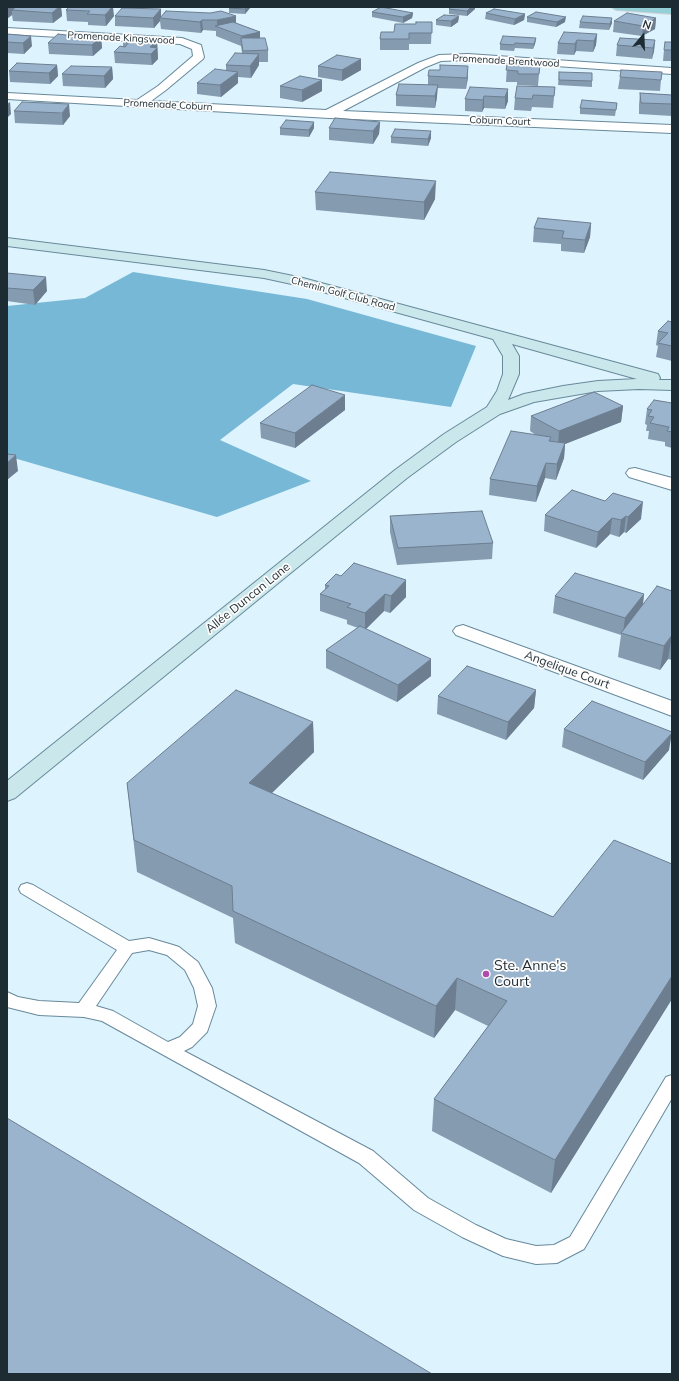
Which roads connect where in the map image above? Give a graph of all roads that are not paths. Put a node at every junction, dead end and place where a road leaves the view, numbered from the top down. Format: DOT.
graph roads {
  1 [pos="616,7"];
  2 [pos="672,12"];
  3 [pos="7,31"];
  4 [pos="672,71"];
  5 [pos="7,96"];
  6 [pos="140,103"];
  7 [pos="329,114"];
  8 [pos="672,129"];
  9 [pos="7,242"];
  10 [pos="499,336"];
  11 [pos="672,384"];
  12 [pos="494,410"];
  13 [pos="635,474"];
  14 [pos="672,484"];
  15 [pos="463,631"];
  16 [pos="672,709"];
  17 [pos="7,793"];
  18 [pos="27,889"];
  19 [pos="127,948"];
  20 [pos="7,999"];
  21 [pos="84,1010"];
  22 [pos="167,1050"];
  23 [pos="672,1082"];
  1 -- 2 [label="main road"];
  3 -- 6 [label="street, Promenade Kingswood"];
  4 -- 7 [label="street, Promenade Brentwood"];
  5 -- 6 [label="street, Promenade Coburn"];
  6 -- 7 [label="street, Promenade Coburn"];
  7 -- 8 [label="street, Coburn Court"];
  9 -- 10 [label="street, Chemin Golf Club Road"];
  10 -- 11 [label="street, Chemin Golf Club Road"];
  10 -- 12 [label="street"];
  11 -- 12 [label="street"];
  12 -- 17 [label="street, Allée Duncan Lane"];
  13 -- 14 [label="street"];
  15 -- 16 [label="street, Angelique Court"];
  18 -- 19 [label="lane"];
  19 -- 21 [label="lane"];
  19 -- 22 [label="lane"];
  20 -- 21 [label="lane"];
  21 -- 22 [label="lane"];
  22 -- 23 [label="lane"];
}
